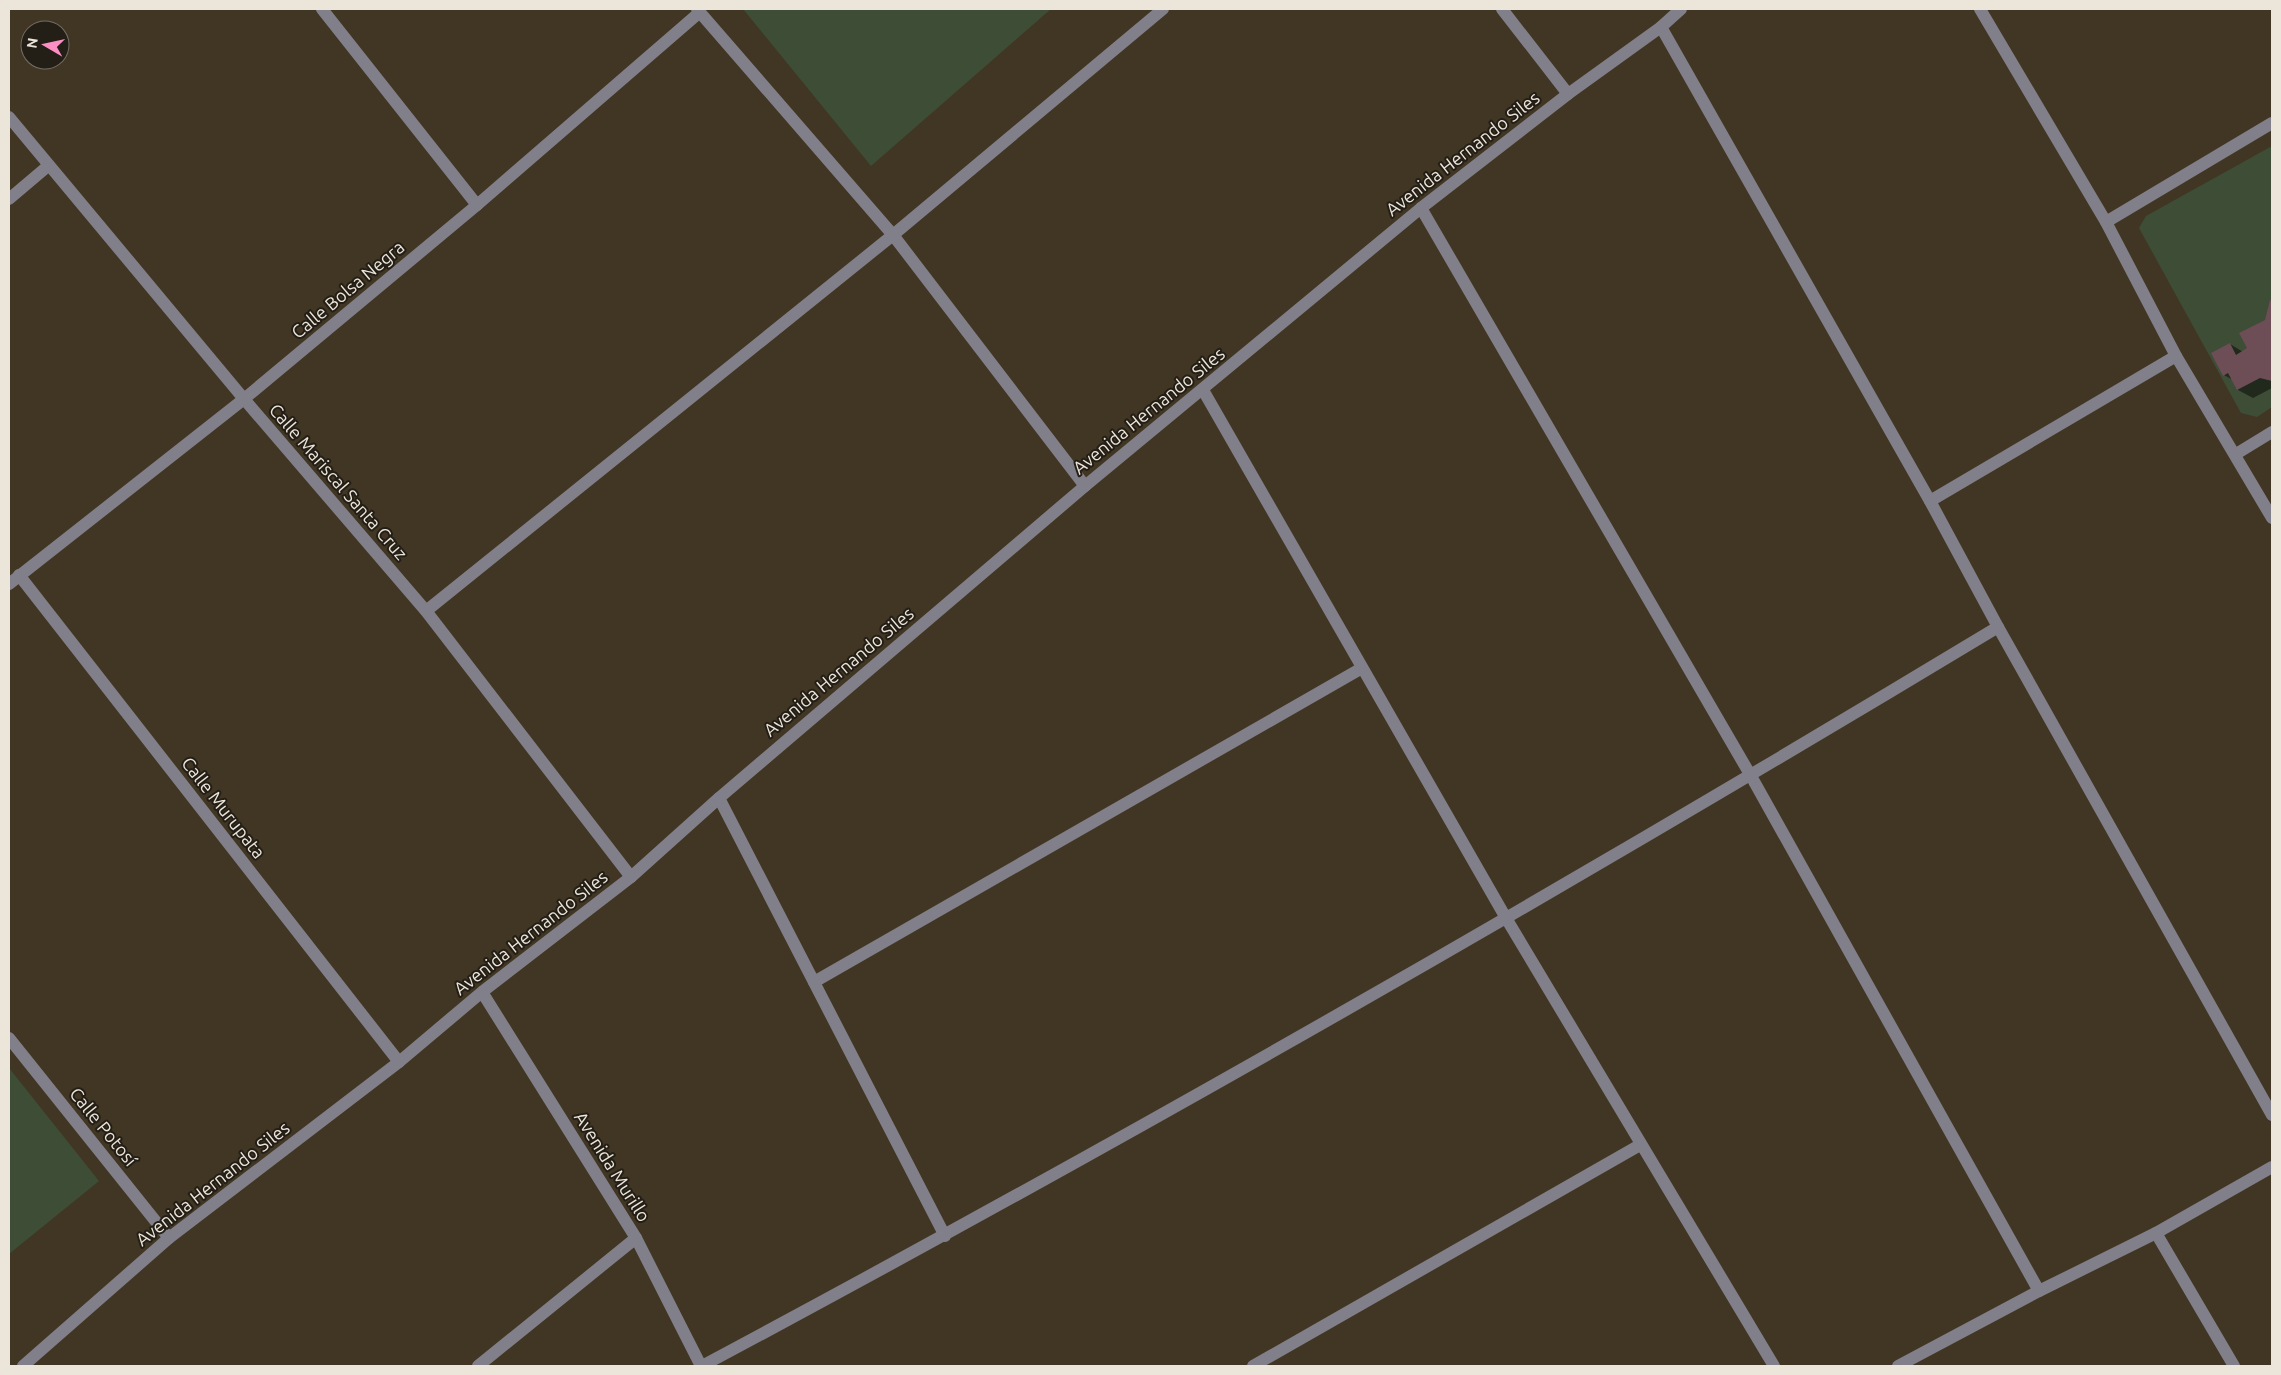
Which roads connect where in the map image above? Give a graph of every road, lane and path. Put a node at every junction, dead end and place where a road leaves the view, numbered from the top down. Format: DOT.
graph roads {
  1 [pos="322,9"];
  2 [pos="1163,9"];
  3 [pos="1502,9"];
  4 [pos="1681,9"];
  5 [pos="1980,9"];
  6 [pos="698,10"];
  7 [pos="1661,27"];
  8 [pos="1568,94"];
  9 [pos="9,117"];
  10 [pos="2272,123"];
  11 [pos="48,166"];
  12 [pos="9,199"];
  13 [pos="477,205"];
  14 [pos="1421,208"];
  15 [pos="2106,222"];
  16 [pos="893,234"];
  17 [pos="2176,356"];
  18 [pos="1203,390"];
  19 [pos="244,399"];
  20 [pos="2272,432"];
  21 [pos="2236,454"];
  22 [pos="1086,486"];
  23 [pos="1930,500"];
  24 [pos="2272,518"];
  25 [pos="19,575"];
  26 [pos="9,584"];
  27 [pos="426,611"];
  28 [pos="1998,627"];
  29 [pos="1362,668"];
  30 [pos="1751,776"];
  31 [pos="719,798"];
  32 [pos="631,877"];
  33 [pos="1506,918"];
  34 [pos="814,982"];
  35 [pos="482,992"];
  36 [pos="9,1038"];
  37 [pos="399,1062"];
  38 [pos="2272,1115"];
  39 [pos="1640,1145"];
  40 [pos="2272,1167"];
  41 [pos="2156,1233"];
  42 [pos="945,1236"];
  43 [pos="169,1238"];
  44 [pos="636,1238"];
  45 [pos="2039,1291"];
  46 [pos="1924,1361"];
  47 [pos="23,1366"];
  48 [pos="478,1366"];
  49 [pos="701,1366"];
  50 [pos="1253,1366"];
  51 [pos="1774,1366"];
  52 [pos="1898,1366"];
  53 [pos="2234,1366"];
  1 -- 13 [label="street"];
  2 -- 16 [label="street"];
  3 -- 8 [label="street"];
  4 -- 7 [label="street, Avenida Hernando Siles"];
  5 -- 15 [label="street"];
  6 -- 13 [label="street, Calle Bolsa Negra"];
  6 -- 16 [label="street"];
  7 -- 8 [label="street, Avenida Hernando Siles"];
  7 -- 23 [label="street"];
  8 -- 14 [label="street, Avenida Hernando Siles"];
  9 -- 11 [label="street, Calle Mariscal Santa Cruz"];
  10 -- 15 [label="street"];
  11 -- 12 [label="street"];
  11 -- 19 [label="street, Calle Mariscal Santa Cruz"];
  13 -- 19 [label="street, Calle Bolsa Negra"];
  14 -- 18 [label="street, Avenida Hernando Siles"];
  14 -- 30 [label="street"];
  15 -- 17 [label="street"];
  16 -- 22 [label="street"];
  16 -- 27 [label="street"];
  17 -- 21 [label="street"];
  17 -- 23 [label="street"];
  18 -- 22 [label="street, Avenida Hernando Siles"];
  18 -- 29 [label="street"];
  19 -- 25 [label="street, Calle Bolsa Negra"];
  19 -- 27 [label="street, Calle Mariscal Santa Cruz"];
  20 -- 21 [label="street"];
  21 -- 24 [label="street"];
  22 -- 31 [label="street, Avenida Hernando Siles"];
  23 -- 28 [label="street"];
  25 -- 26 [label="street, Calle Bolsa Negra"];
  25 -- 37 [label="street, Calle Murupata"];
  27 -- 32 [label="street, Calle Mariscal Santa Cruz"];
  28 -- 30 [label="street"];
  28 -- 38 [label="street"];
  29 -- 33 [label="street"];
  29 -- 34 [label="street"];
  30 -- 33 [label="street"];
  30 -- 45 [label="street"];
  31 -- 32 [label="street, Avenida Hernando Siles"];
  31 -- 34 [label="street"];
  32 -- 35 [label="street, Avenida Hernando Siles"];
  33 -- 39 [label="street"];
  33 -- 42 [label="street"];
  34 -- 42 [label="street"];
  35 -- 37 [label="street, Avenida Hernando Siles"];
  35 -- 44 [label="street, Avenida Murillo"];
  36 -- 43 [label="street, Calle Potosí"];
  37 -- 43 [label="street, Avenida Hernando Siles"];
  39 -- 50 [label="street"];
  39 -- 51 [label="street"];
  40 -- 41 [label="street"];
  41 -- 45 [label="street"];
  41 -- 53 [label="street"];
  42 -- 49 [label="street"];
  43 -- 47 [label="street, Avenida Hernando Siles"];
  44 -- 48 [label="street"];
  44 -- 49 [label="street, Avenida Murillo"];
  45 -- 46 [label="street"];
  46 -- 52 [label="street"];
}
